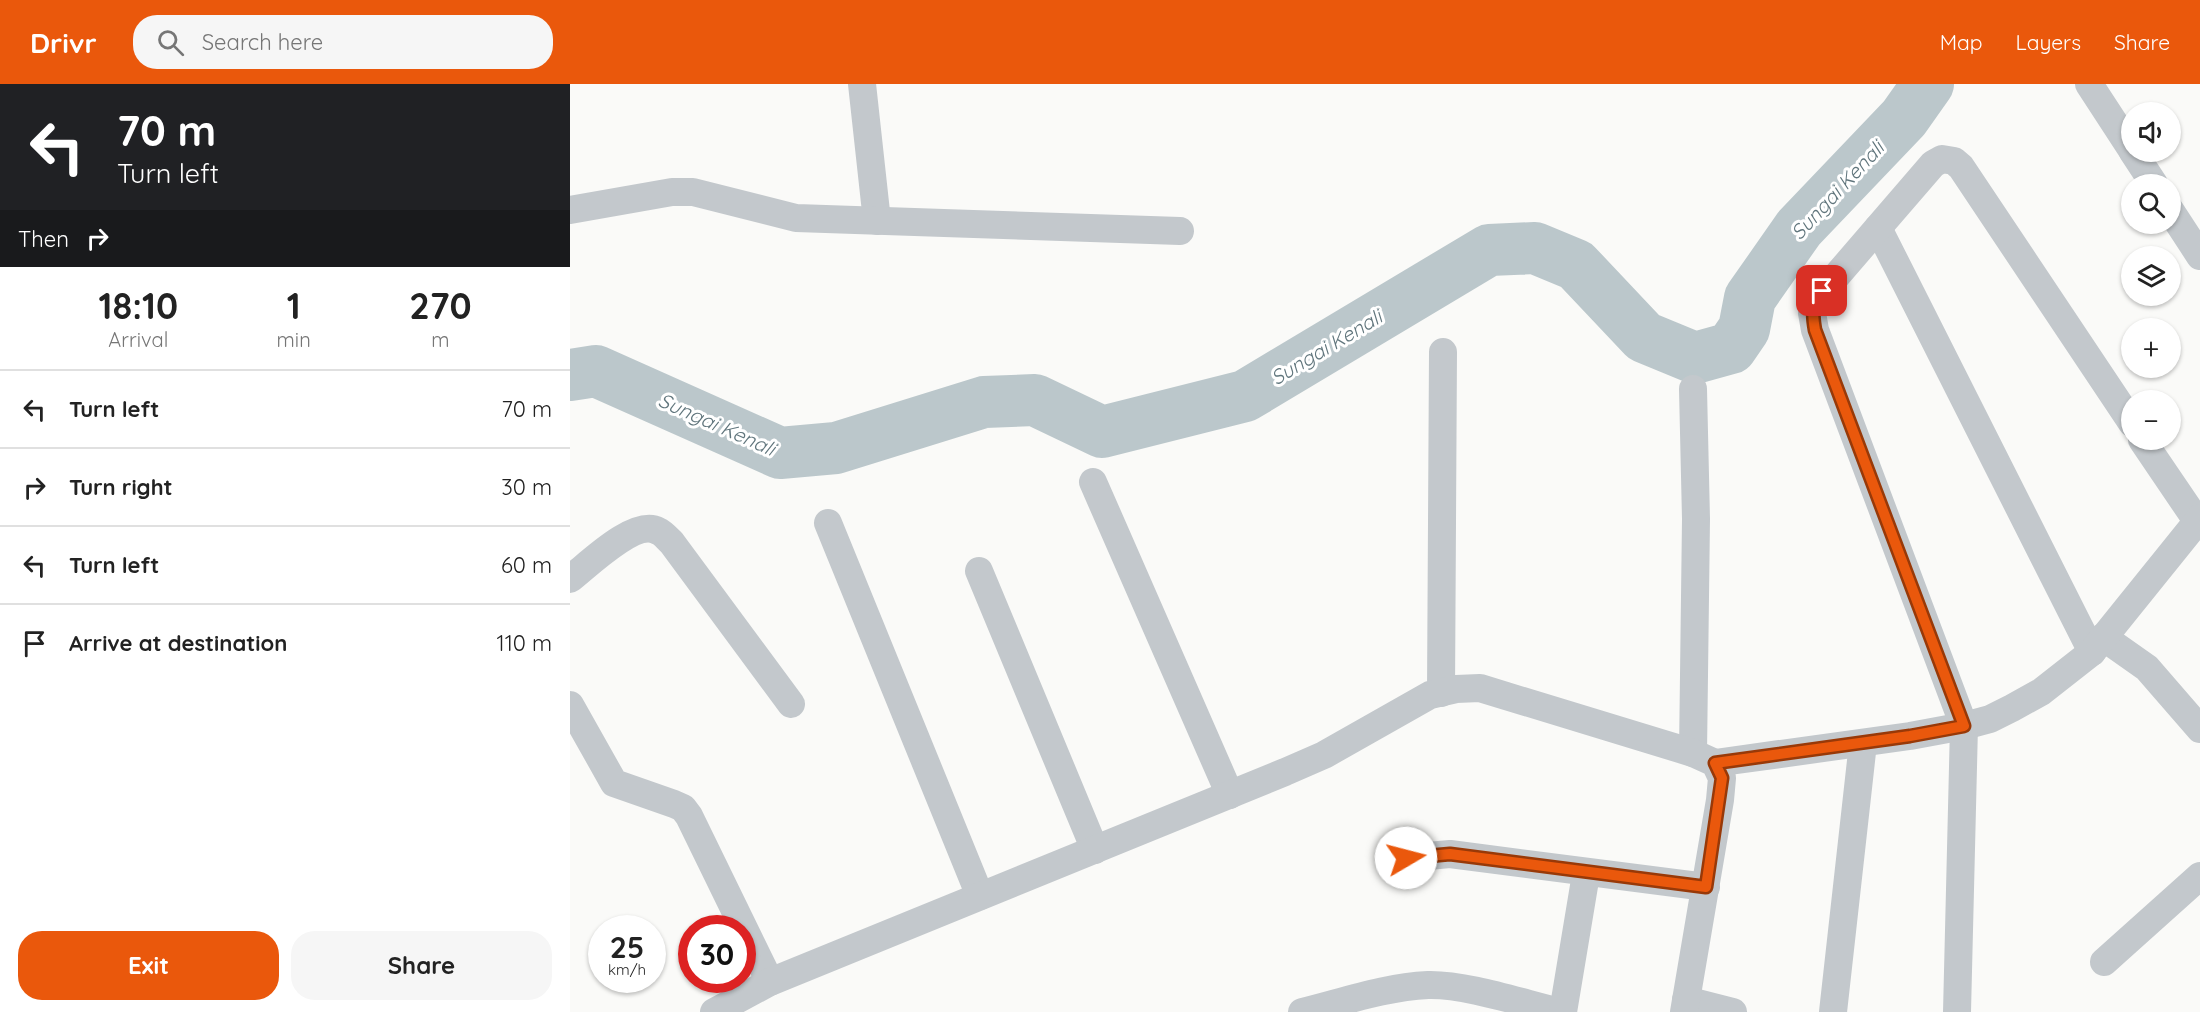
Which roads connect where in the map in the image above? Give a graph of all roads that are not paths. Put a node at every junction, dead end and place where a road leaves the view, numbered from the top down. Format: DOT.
graph roads {
  1 [pos="862,84"];
  2 [pos="2089,84"];
  3 [pos="2121,134"];
  4 [pos="570,210"];
  5 [pos="877,221"];
  6 [pos="2181,226"];
  7 [pos="1878,228"];
  8 [pos="1180,231"];
  9 [pos="2200,255"];
  10 [pos="1443,352"];
  11 [pos="1693,389"];
  12 [pos="2121,407"];
  13 [pos="2149,450"];
  14 [pos="1093,482"];
  15 [pos="2199,520"];
  16 [pos="828,523"];
  17 [pos="979,571"];
  18 [pos="570,579"];
  19 [pos="2097,645"];
  20 [pos="1440,693"];
  21 [pos="791,704"];
  22 [pos="570,705"];
  23 [pos="2198,721"];
  24 [pos="1964,726"];
  25 [pos="1863,743"];
  26 [pos="1704,758"];
  27 [pos="1230,795"];
  28 [pos="1095,850"];
  29 [pos="1406,858"];
  30 [pos="1586,874"];
  31 [pos="2200,876"];
  32 [pos="1706,887"];
  33 [pos="980,896"];
  34 [pos="2104,962"];
  35 [pos="770,982"];
  36 [pos="1685,1006"];
  37 [pos="714,1012"];
  38 [pos="1302,1012"];
  39 [pos="1561,1012"];
  40 [pos="1733,1012"];
  41 [pos="1833,1012"];
  42 [pos="1957,1012"];
  1 -- 5 [label="street"];
  2 -- 3 [label="street"];
  4 -- 5 [label="street"];
  5 -- 8 [label="street"];
  6 -- 9 [label="street"];
  7 -- 12 [label="street"];
  7 -- 19 [label="street"];
  7 -- 24 [label="street"];
  10 -- 20 [label="street"];
  11 -- 26 [label="street"];
  13 -- 15 [label="street"];
  14 -- 27 [label="street"];
  15 -- 19 [label="street"];
  16 -- 33 [label="street"];
  17 -- 28 [label="street"];
  18 -- 21 [label="street"];
  19 -- 23 [label="street"];
  19 -- 24 [label="street"];
  20 -- 26 [label="street"];
  20 -- 27 [label="street"];
  22 -- 35 [label="street"];
  24 -- 25 [label="street"];
  24 -- 42 [label="street"];
  25 -- 26 [label="street"];
  25 -- 41 [label="street"];
  26 -- 32 [label="street"];
  27 -- 28 [label="street"];
  28 -- 33 [label="street"];
  29 -- 30 [label="street"];
  30 -- 32 [label="street"];
  30 -- 39 [label="street"];
  31 -- 34 [label="street"];
  32 -- 36 [label="street"];
  33 -- 35 [label="street"];
  35 -- 37 [label="street"];
  36 -- 40 [label="street"];
  38 -- 39 [label="street"];
}
